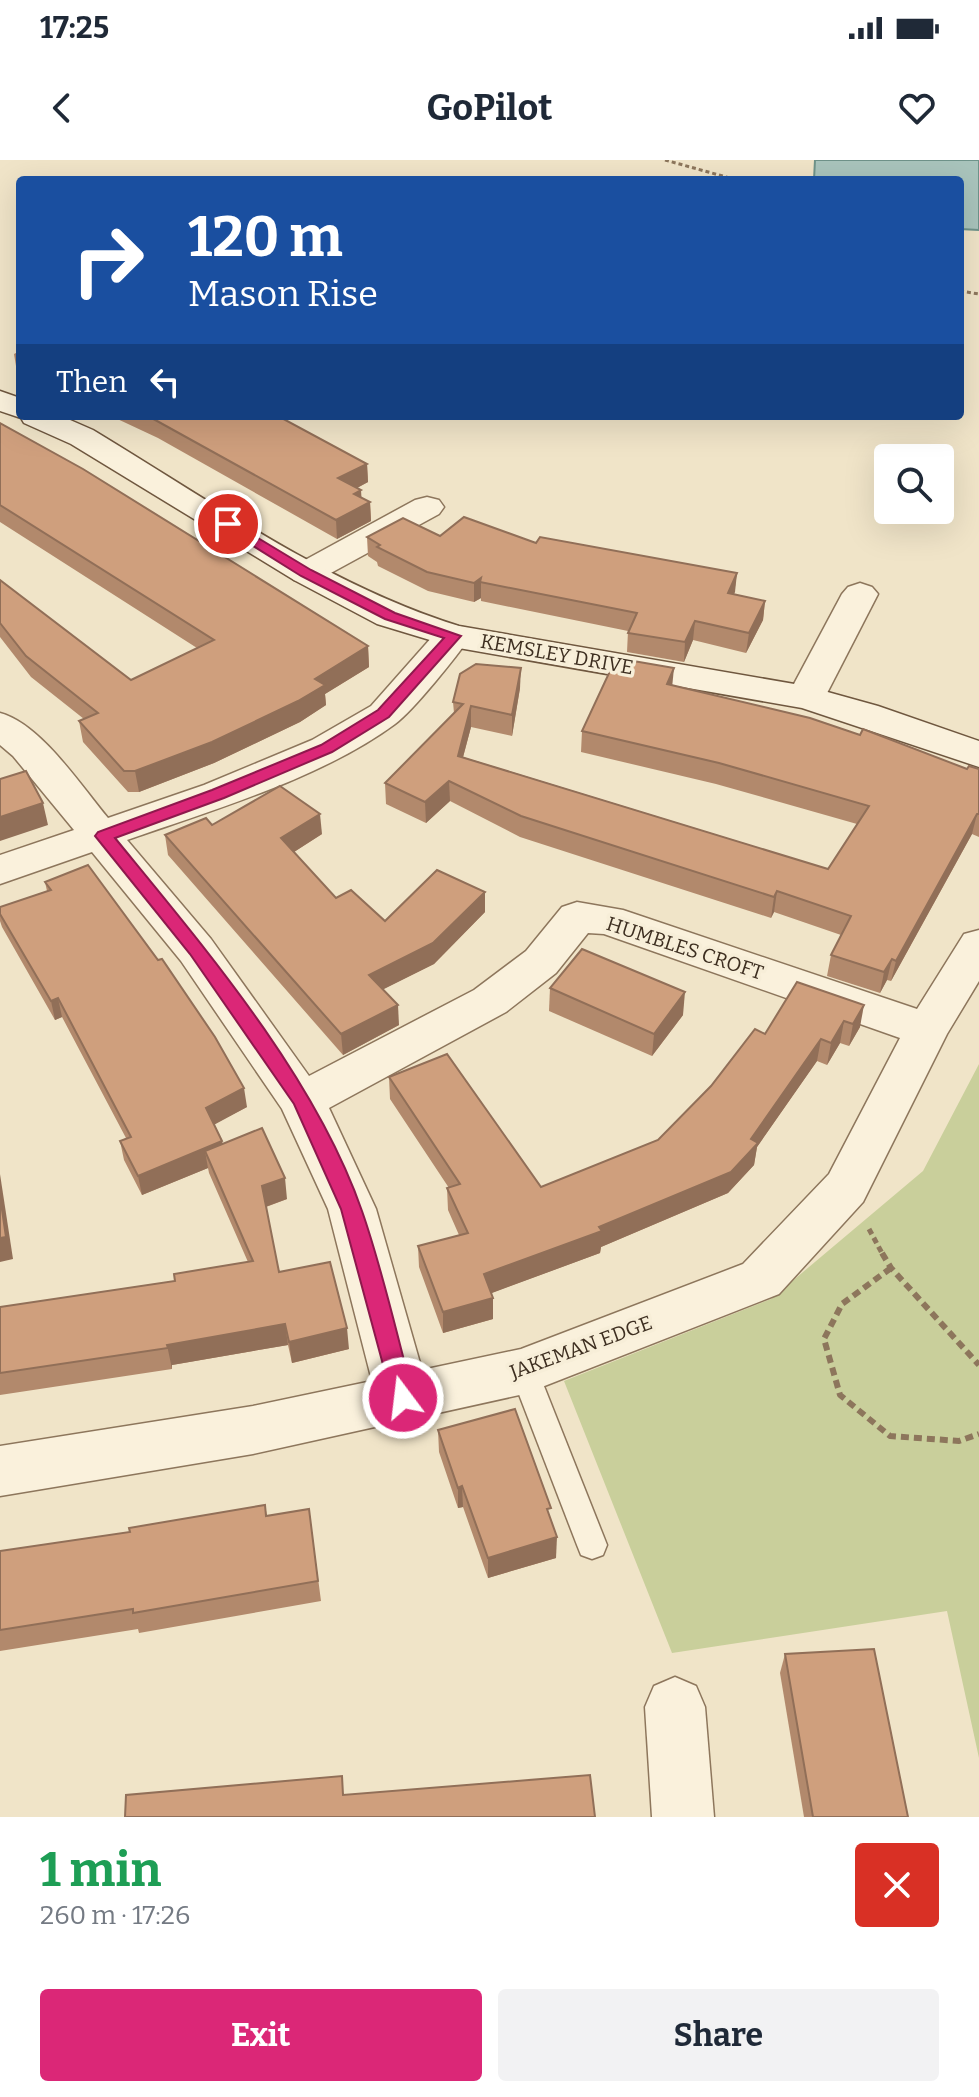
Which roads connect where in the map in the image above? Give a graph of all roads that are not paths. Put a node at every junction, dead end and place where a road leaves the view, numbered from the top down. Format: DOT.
graph roads {
  1 [pos="44,420"];
  2 [pos="427,507"];
  3 [pos="306,573"];
  4 [pos="860,594"];
  5 [pos="453,636"];
  6 [pos="806,697"];
  7 [pos="0,725"];
  8 [pos="979,755"];
  9 [pos="104,836"];
  10 [pos="0,870"];
  11 [pos="979,945"];
  12 [pos="927,1030"];
  13 [pos="302,1101"];
  14 [pos="524,1371"];
  15 [pos="403,1398"];
  16 [pos="0,1471"];
  17 [pos="592,1545"];
  18 [pos="675,1707"];
  19 [pos="683,1817"];
  1 -- 3 [label="street, KEMSLEY DRIVE"];
  2 -- 3 [label="street"];
  3 -- 5 [label="street, KEMSLEY DRIVE"];
  4 -- 6 [label="street"];
  5 -- 6 [label="street, KEMSLEY DRIVE"];
  5 -- 9 [label="street"];
  6 -- 8 [label="street, KEMSLEY DRIVE"];
  7 -- 9 [label="street"];
  9 -- 10 [label="street"];
  9 -- 13 [label="street"];
  11 -- 12 [label="street, JAKEMAN EDGE"];
  12 -- 13 [label="street, HUMBLES CROFT"];
  12 -- 14 [label="street, JAKEMAN EDGE"];
  13 -- 15 [label="street"];
  14 -- 15 [label="street, JAKEMAN EDGE"];
  14 -- 17 [label="lane"];
  15 -- 16 [label="street, JAKEMAN EDGE"];
  18 -- 19 [label="street"];
}
